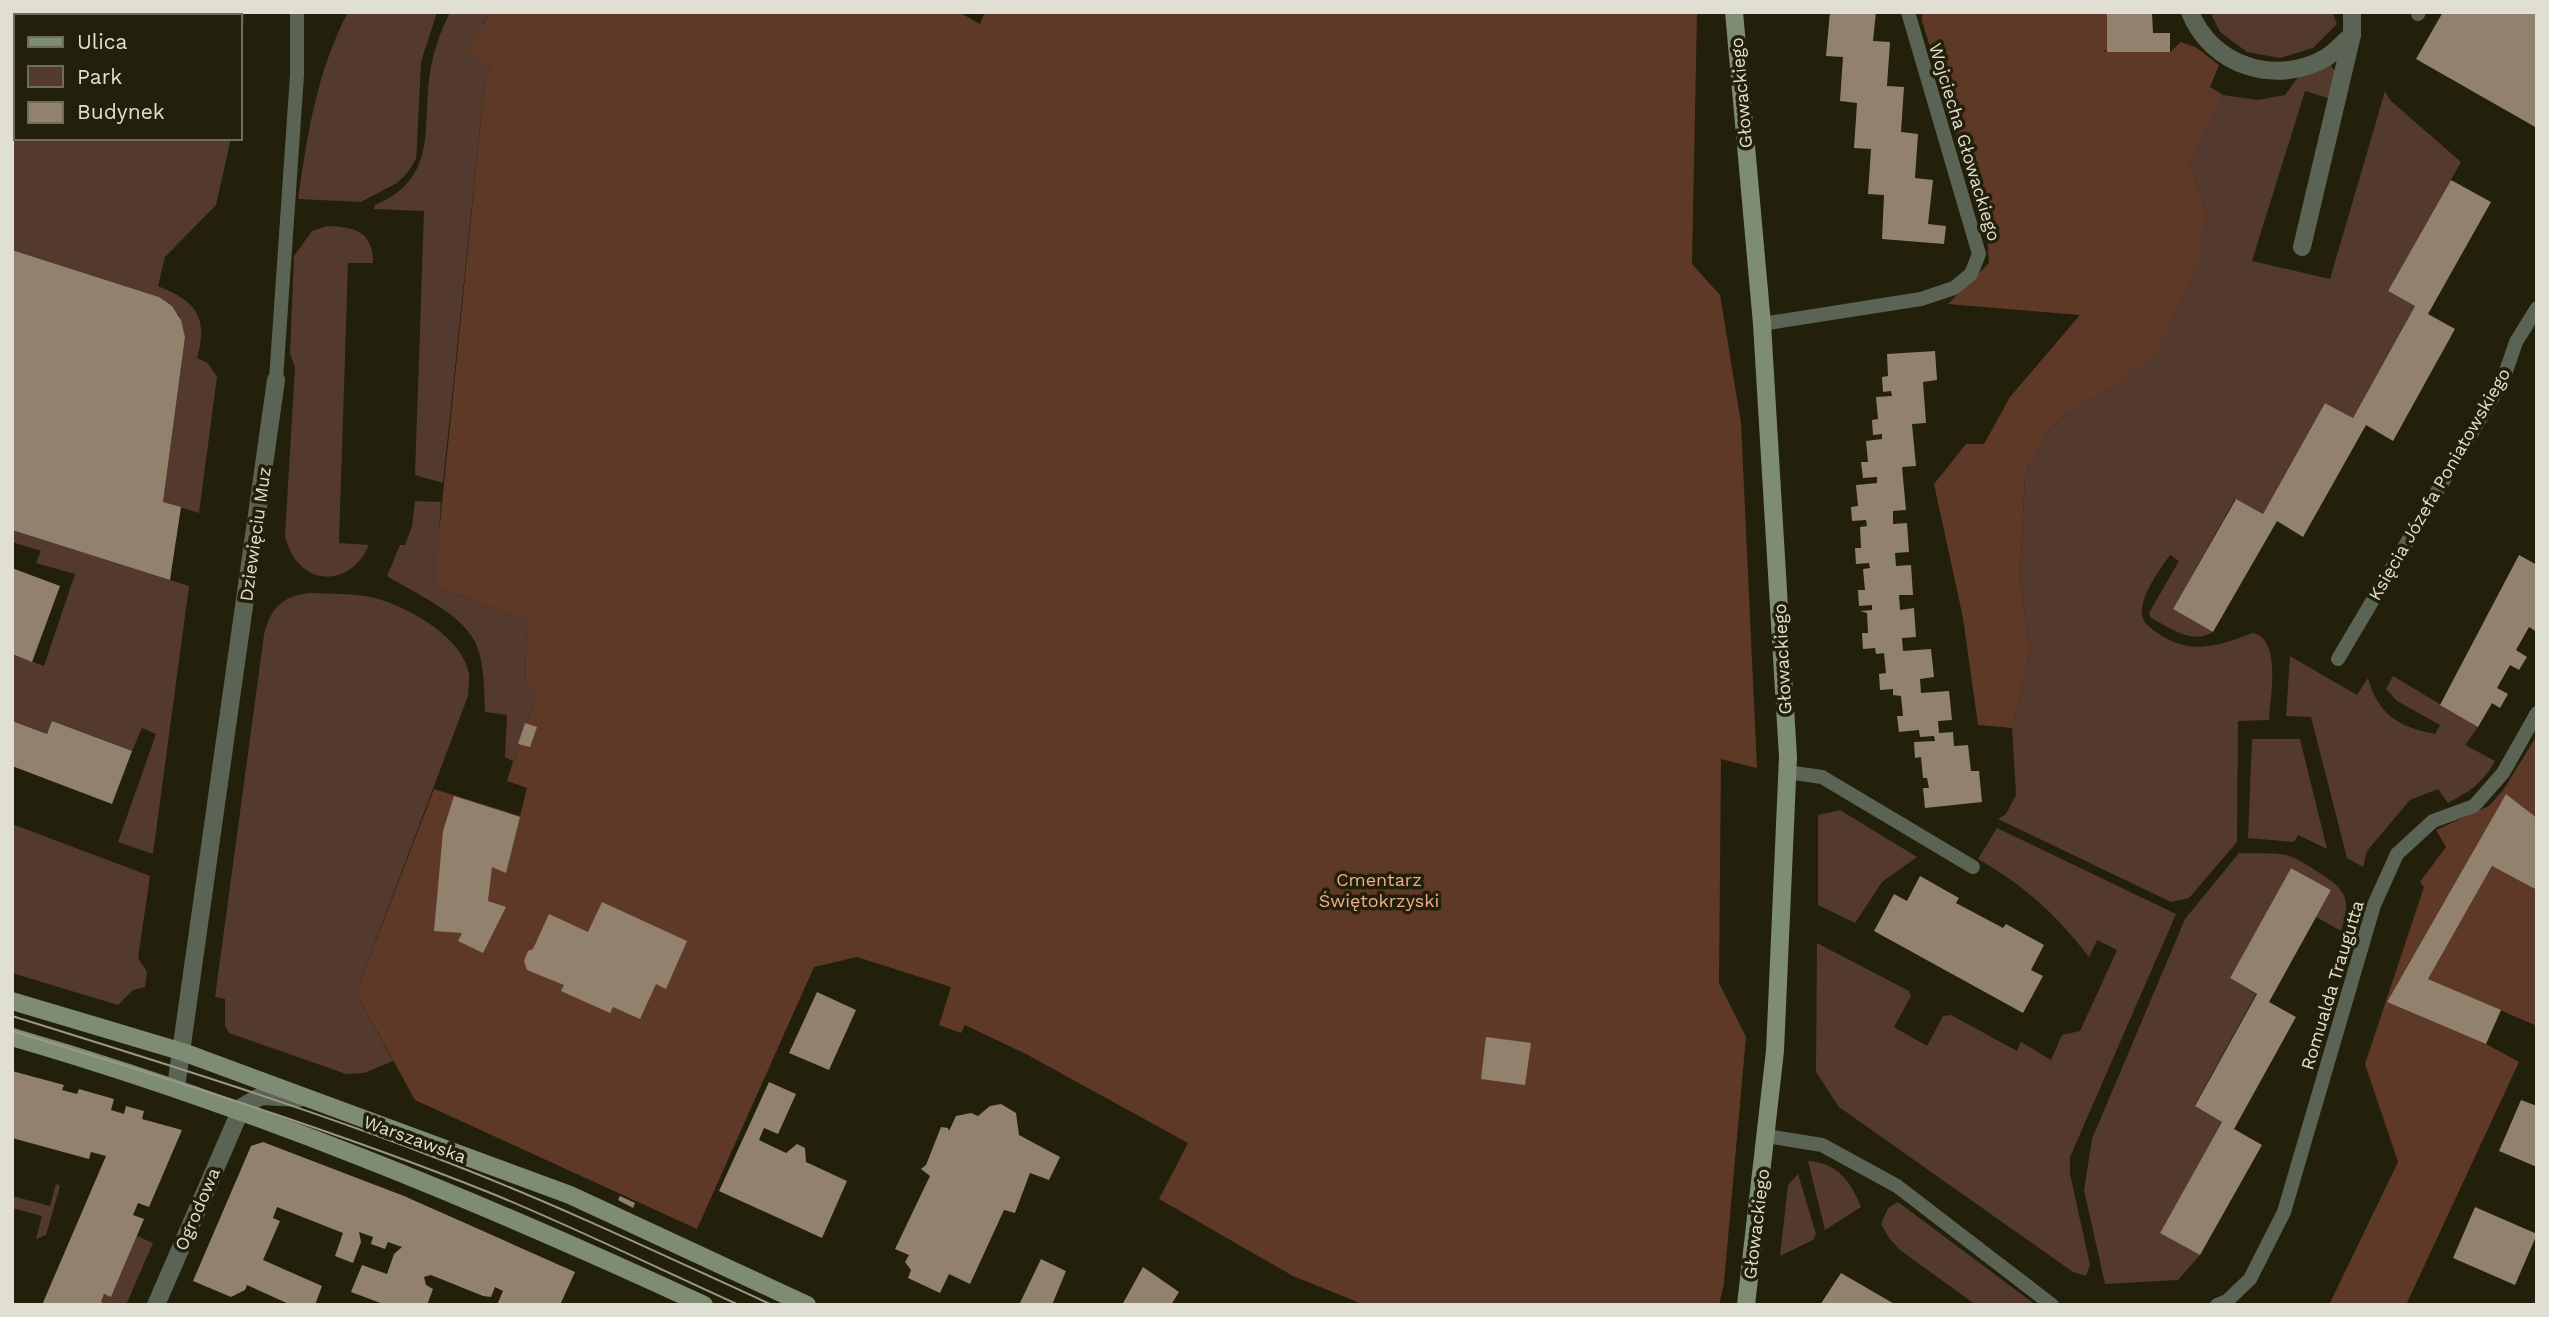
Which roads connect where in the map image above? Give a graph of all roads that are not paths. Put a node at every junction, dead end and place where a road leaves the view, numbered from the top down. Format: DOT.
graph roads {
  1 [pos="297,12"];
  2 [pos="1734,12"];
  3 [pos="1908,12"];
  4 [pos="2190,12"];
  5 [pos="2352,12"];
  6 [pos="2352,35"];
  7 [pos="2302,247"];
  8 [pos="2537,308"];
  9 [pos="1762,324"];
  10 [pos="276,380"];
  11 [pos="2338,659"];
  12 [pos="2537,713"];
  13 [pos="1787,772"];
  14 [pos="1973,867"];
  15 [pos="12,1001"];
  16 [pos="12,1037"];
  17 [pos="183,1052"];
  18 [pos="176,1087"];
  19 [pos="321,1104"];
  20 [pos="238,1113"];
  21 [pos="1767,1136"];
  22 [pos="156,1305"];
  23 [pos="704,1305"];
  24 [pos="807,1305"];
  25 [pos="1746,1305"];
  26 [pos="2052,1305"];
  27 [pos="2217,1305"];
  1 -- 10 [label="lane, Dziewięciu Muz"];
  2 -- 9 [label="main road, Głowackiego"];
  3 -- 9 [label="lane, Wojciecha Głowackiego"];
  4 -- 6 [label="street"];
  5 -- 6 [label="street"];
  6 -- 7 [label="street"];
  8 -- 11 [label="lane, Księcia Józefa Poniatowskiego"];
  9 -- 13 [label="main road, Głowackiego"];
  10 -- 17 [label="street, Dziewięciu Muz"];
  12 -- 27 [label="lane, Romualda Traugutta"];
  13 -- 14 [label="lane"];
  13 -- 21 [label="main road, Głowackiego"];
  15 -- 17 [label="main road, Warszawska"];
  16 -- 18 [label="main road, Warszawska"];
  17 -- 18 [label="street, Dziewięciu Muz"];
  17 -- 19 [label="main road, Warszawska"];
  18 -- 20 [label="main road, Warszawska"];
  19 -- 20 [label="street"];
  19 -- 24 [label="main road, Warszawska"];
  20 -- 22 [label="street, Ogrodowa"];
  20 -- 23 [label="main road, Warszawska"];
  21 -- 25 [label="main road, Głowackiego"];
  21 -- 26 [label="lane"];
}
